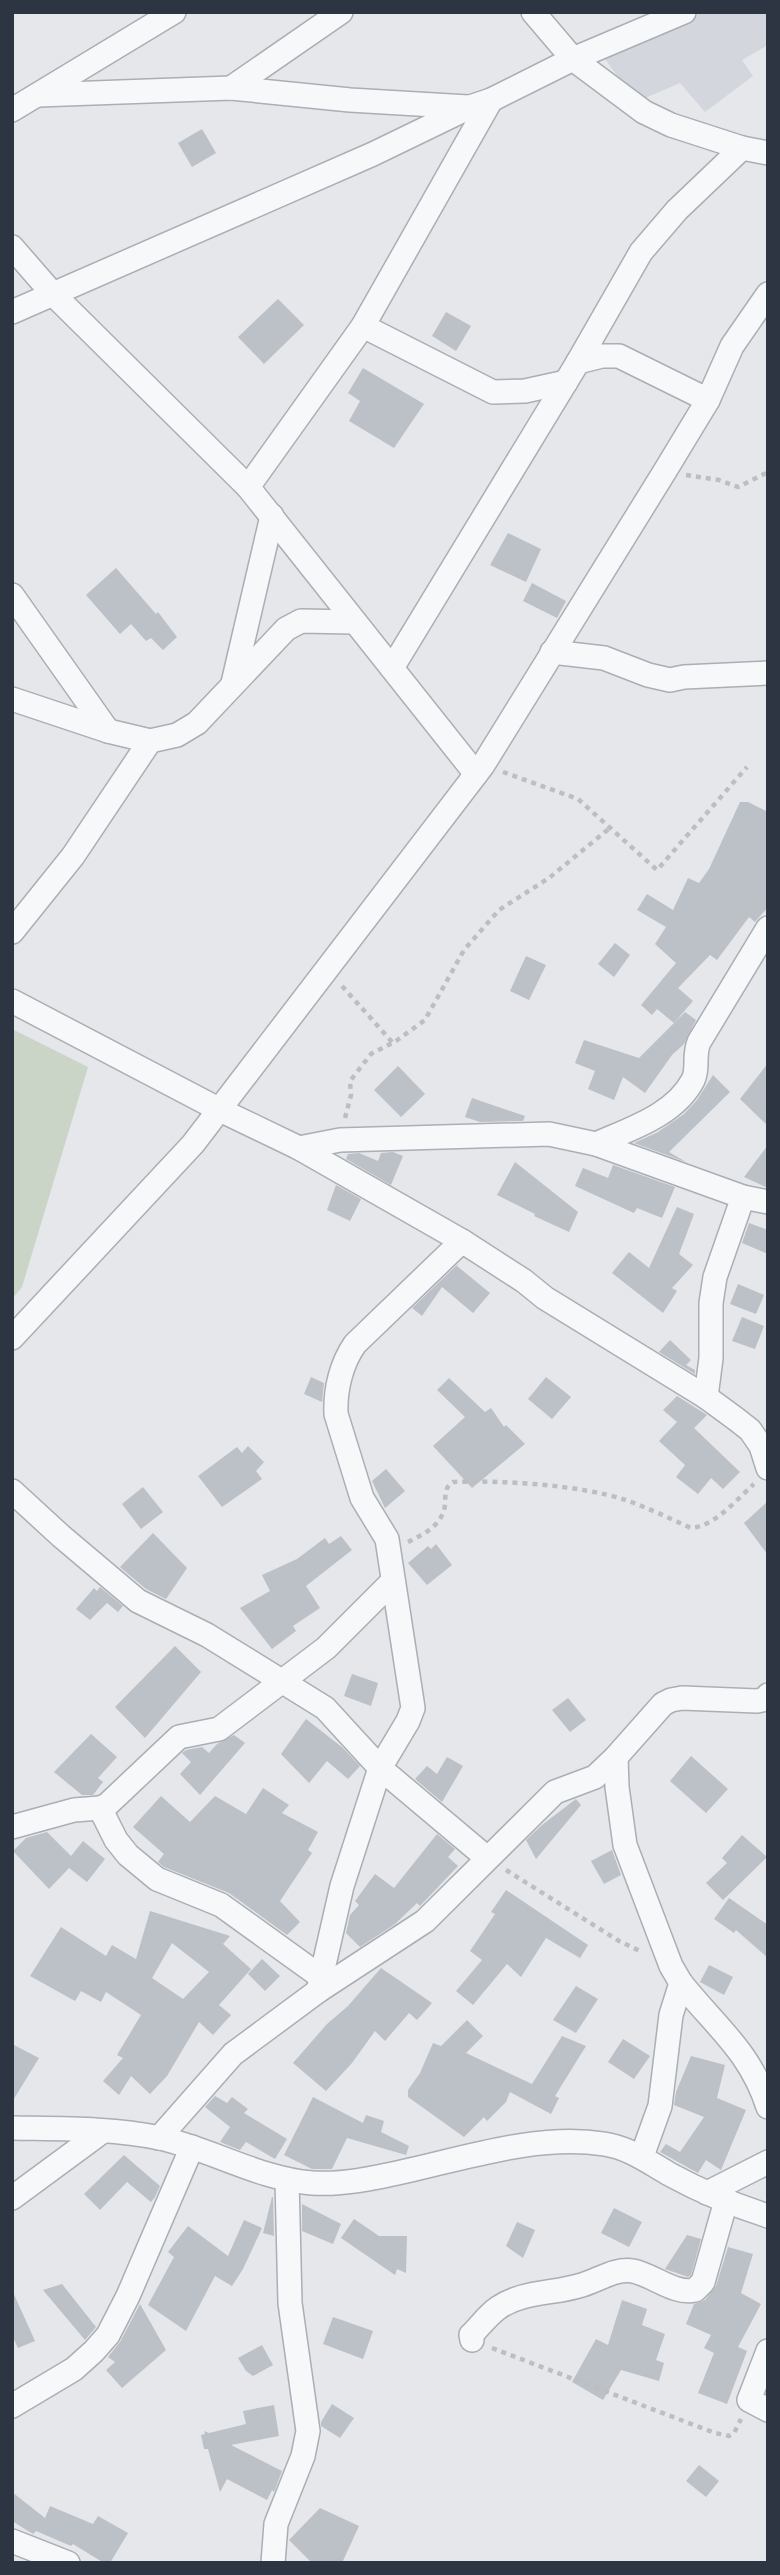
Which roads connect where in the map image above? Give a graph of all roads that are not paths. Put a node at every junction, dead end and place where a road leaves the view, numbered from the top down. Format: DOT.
graph roads {
  1 [pos="174,12"];
  2 [pos="341,12"];
  3 [pos="533,12"];
  4 [pos="684,12"];
  5 [pos="573,59"];
  6 [pos="231,88"];
  7 [pos="38,95"];
  8 [pos="480,104"];
  9 [pos="12,110"];
  10 [pos="742,148"];
  11 [pos="768,153"];
  12 [pos="12,247"];
  13 [pos="52,293"];
  14 [pos="768,294"];
  15 [pos="12,312"];
  16 [pos="363,326"];
  17 [pos="572,372"];
  18 [pos="708,400"];
  19 [pos="248,487"];
  20 [pos="272,516"];
  21 [pos="12,595"];
  22 [pos="354,622"];
  23 [pos="552,652"];
  24 [pos="392,668"];
  25 [pos="766,674"];
  26 [pos="233,683"];
  27 [pos="12,699"];
  28 [pos="108,732"];
  29 [pos="150,741"];
  30 [pos="479,769"];
  31 [pos="768,928"];
  32 [pos="12,932"];
  33 [pos="12,1001"];
  34 [pos="220,1110"];
  35 [pos="596,1144"];
  36 [pos="299,1148"];
  37 [pos="743,1197"];
  38 [pos="768,1202"];
  39 [pos="462,1241"];
  40 [pos="12,1338"];
  41 [pos="706,1397"];
  42 [pos="763,1474"];
  43 [pos="12,1491"];
  44 [pos="392,1582"];
  45 [pos="281,1681"];
  46 [pos="768,1695"];
  47 [pos="616,1757"];
  48 [pos="380,1768"];
  49 [pos="100,1808"];
  50 [pos="12,1827"];
  51 [pos="487,1858"];
  52 [pos="676,1975"];
  53 [pos="319,1984"];
  54 [pos="768,2107"];
  55 [pos="12,2128"];
  56 [pos="103,2131"];
  57 [pos="159,2138"];
  58 [pos="192,2147"];
  59 [pos="642,2156"];
  60 [pos="768,2162"];
  61 [pos="287,2180"];
  62 [pos="717,2197"];
  63 [pos="12,2198"];
  64 [pos="768,2216"];
  65 [pos="472,2340"];
  66 [pos="768,2351"];
  67 [pos="758,2405"];
  68 [pos="12,2406"];
  69 [pos="12,2540"];
  70 [pos="68,2563"];
  71 [pos="273,2563"];
  1 -- 7 [label="street"];
  2 -- 6 [label="street"];
  3 -- 5 [label="street"];
  4 -- 5 [label="street"];
  5 -- 8 [label="street"];
  5 -- 10 [label="street"];
  6 -- 7 [label="street"];
  6 -- 8 [label="street"];
  7 -- 9 [label="street"];
  8 -- 13 [label="street"];
  8 -- 16 [label="street"];
  10 -- 11 [label="street"];
  10 -- 17 [label="street"];
  12 -- 13 [label="street"];
  13 -- 15 [label="street"];
  13 -- 19 [label="street"];
  14 -- 18 [label="street"];
  16 -- 17 [label="street"];
  16 -- 19 [label="street"];
  17 -- 18 [label="street"];
  17 -- 24 [label="street"];
  18 -- 23 [label="street"];
  19 -- 20 [label="street"];
  20 -- 22 [label="street"];
  20 -- 26 [label="street"];
  21 -- 28 [label="street"];
  22 -- 24 [label="street"];
  22 -- 26 [label="street"];
  23 -- 25 [label="street"];
  23 -- 30 [label="street"];
  24 -- 30 [label="street"];
  26 -- 29 [label="street"];
  27 -- 28 [label="street"];
  28 -- 29 [label="street"];
  29 -- 32 [label="street"];
  30 -- 34 [label="street"];
  31 -- 35 [label="street"];
  33 -- 34 [label="street"];
  34 -- 36 [label="street"];
  34 -- 40 [label="street"];
  35 -- 36 [label="street"];
  35 -- 37 [label="street"];
  36 -- 39 [label="street"];
  37 -- 38 [label="street"];
  37 -- 41 [label="street"];
  39 -- 41 [label="street"];
  39 -- 44 [label="street"];
  41 -- 42 [label="street"];
  43 -- 45 [label="street"];
  44 -- 45 [label="street"];
  44 -- 48 [label="street"];
  45 -- 48 [label="street"];
  45 -- 49 [label="street"];
  46 -- 47 [label="street"];
  47 -- 51 [label="street"];
  47 -- 52 [label="street"];
  48 -- 51 [label="street"];
  48 -- 53 [label="street"];
  49 -- 50 [label="street"];
  49 -- 53 [label="street"];
  51 -- 53 [label="street"];
  52 -- 54 [label="street"];
  52 -- 59 [label="street"];
  53 -- 57 [label="street"];
  55 -- 56 [label="street"];
  56 -- 57 [label="street"];
  56 -- 63 [label="street"];
  57 -- 58 [label="street"];
  58 -- 61 [label="street"];
  58 -- 68 [label="street"];
  59 -- 61 [label="street"];
  59 -- 62 [label="street"];
  60 -- 62 [label="street"];
  61 -- 71 [label="street"];
  62 -- 64 [label="street"];
  62 -- 65 [label="street"];
  66 -- 67 [label="street"];
  69 -- 70 [label="street"];
}
